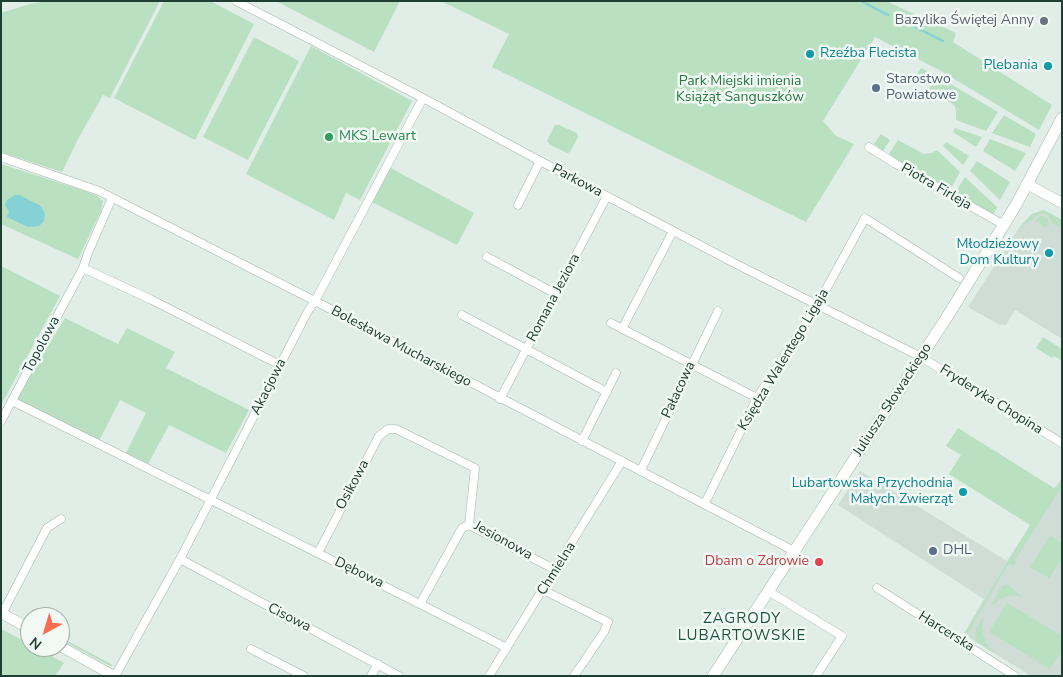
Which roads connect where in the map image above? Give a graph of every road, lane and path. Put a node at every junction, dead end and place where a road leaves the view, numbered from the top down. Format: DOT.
graph roads {
  1 [pos="236,1"];
  2 [pos="423,98"];
  3 [pos="1062,118"];
  4 [pos="869,147"];
  5 [pos="1,157"];
  6 [pos="540,161"];
  7 [pos="1027,184"];
  8 [pos="607,196"];
  9 [pos="112,198"];
  10 [pos="518,204"];
  11 [pos="1062,204"];
  12 [pos="1004,225"];
  13 [pos="673,231"];
  14 [pos="487,258"];
  15 [pos="83,268"];
  16 [pos="959,278"];
  17 [pos="556,294"];
  18 [pos="315,301"];
  19 [pos="818,304"];
  20 [pos="718,311"];
  21 [pos="462,316"];
  22 [pos="611,323"];
  23 [pos="622,329"];
  24 [pos="526,350"];
  25 [pos="921,357"];
  26 [pos="280,365"];
  27 [pos="691,365"];
  28 [pos="616,373"];
  29 [pos="607,392"];
  30 [pos="757,398"];
  31 [pos="500,399"];
  32 [pos="12,401"];
  33 [pos="1,421"];
  34 [pos="396,429"];
  35 [pos="582,441"];
  36 [pos="1062,443"];
  37 [pos="622,461"];
  38 [pos="641,470"];
  39 [pos="211,500"];
  40 [pos="704,503"];
  41 [pos="61,519"];
  42 [pos="469,525"];
  43 [pos="794,551"];
  44 [pos="318,553"];
  45 [pos="180,559"];
  46 [pos="556,570"];
  47 [pos="877,588"];
  48 [pos="543,590"];
  49 [pos="768,591"];
  50 [pos="420,604"];
  51 [pos="2,614"];
  52 [pos="20,624"];
  53 [pos="507,648"];
  54 [pos="251,650"];
  55 [pos="70,651"];
  56 [pos="378,664"];
  57 [pos="115,676"];
  58 [pos="304,676"];
  59 [pos="371,676"];
  60 [pos="400,676"];
  61 [pos="489,676"];
  62 [pos="574,676"];
  63 [pos="713,676"];
  64 [pos="816,676"];
  65 [pos="1015,676"];
  1 -- 2 [label="street, Parkowa"];
  2 -- 6 [label="street, Parkowa"];
  2 -- 18 [label="street, Akacjowa"];
  3 -- 7 [label="main road, Juliusza Słowackiego"];
  4 -- 12 [label="street, Piotra Firleja"];
  5 -- 9 [label="street, Bolesława Mucharskiego"];
  6 -- 8 [label="street, Parkowa"];
  6 -- 10 [label="street"];
  7 -- 11 [label="street"];
  7 -- 12 [label="main road, Juliusza Słowackiego"];
  8 -- 13 [label="street, Parkowa"];
  8 -- 17 [label="street, Romana Jeziora"];
  9 -- 15 [label="street, Topolowa"];
  9 -- 18 [label="street, Bolesława Mucharskiego"];
  12 -- 25 [label="main road, Juliusza Słowackiego"];
  13 -- 19 [label="street, Parkowa"];
  13 -- 23 [label="street"];
  14 -- 17 [label="street"];
  15 -- 26 [label="street"];
  15 -- 32 [label="street, Topolowa"];
  16 -- 19 [label="street, Księdza Walentego Ligaja"];
  17 -- 24 [label="street, Romana Jeziora"];
  18 -- 26 [label="street, Akacjowa"];
  18 -- 31 [label="street, Bolesława Mucharskiego"];
  19 -- 25 [label="street, Parkowa"];
  19 -- 30 [label="street, Księdza Walentego Ligaja"];
  20 -- 27 [label="street, Pałacowa"];
  21 -- 24 [label="street"];
  22 -- 23 [label="street"];
  23 -- 27 [label="street"];
  24 -- 29 [label="street"];
  24 -- 31 [label="street, Romana Jeziora"];
  25 -- 36 [label="street, Fryderyka Chopina"];
  25 -- 43 [label="main road, Juliusza Słowackiego"];
  26 -- 39 [label="street, Akacjowa"];
  27 -- 30 [label="street"];
  27 -- 38 [label="street, Pałacowa"];
  28 -- 29 [label="street"];
  29 -- 35 [label="street"];
  30 -- 40 [label="street, Księdza Walentego Ligaja"];
  31 -- 35 [label="street, Bolesława Mucharskiego"];
  32 -- 33 [label="street, Topolowa"];
  32 -- 39 [label="street, Dębowa"];
  34 -- 42 [label="street, Jesionowa"];
  34 -- 44 [label="street, Osikowa"];
  35 -- 37 [label="street, Bolesława Mucharskiego"];
  37 -- 38 [label="street, Bolesława Mucharskiego"];
  37 -- 46 [label="street, Chmielna"];
  38 -- 40 [label="street, Bolesława Mucharskiego"];
  39 -- 44 [label="street, Dębowa"];
  39 -- 45 [label="street, Akacjowa"];
  40 -- 43 [label="street, Bolesława Mucharskiego"];
  41 -- 51 [label="street"];
  42 -- 46 [label="street, Jesionowa"];
  42 -- 50 [label="street"];
  43 -- 49 [label="main road, Juliusza Słowackiego"];
  44 -- 50 [label="street, Dębowa"];
  45 -- 56 [label="street, Cisowa"];
  45 -- 57 [label="street, Akacjowa"];
  46 -- 48 [label="street, Chmielna"];
  47 -- 65 [label="street, Harcerska"];
  48 -- 53 [label="street, Chmielna"];
  48 -- 62 [label="street"];
  49 -- 63 [label="main road, Juliusza Słowackiego"];
  49 -- 64 [label="street"];
  50 -- 53 [label="street, Dębowa"];
  51 -- 52 [label="street"];
  53 -- 61 [label="street, Chmielna"];
  54 -- 58 [label="street"];
  55 -- 57 [label="street"];
  56 -- 59 [label="street"];
  56 -- 60 [label="street, Cisowa"];
}
